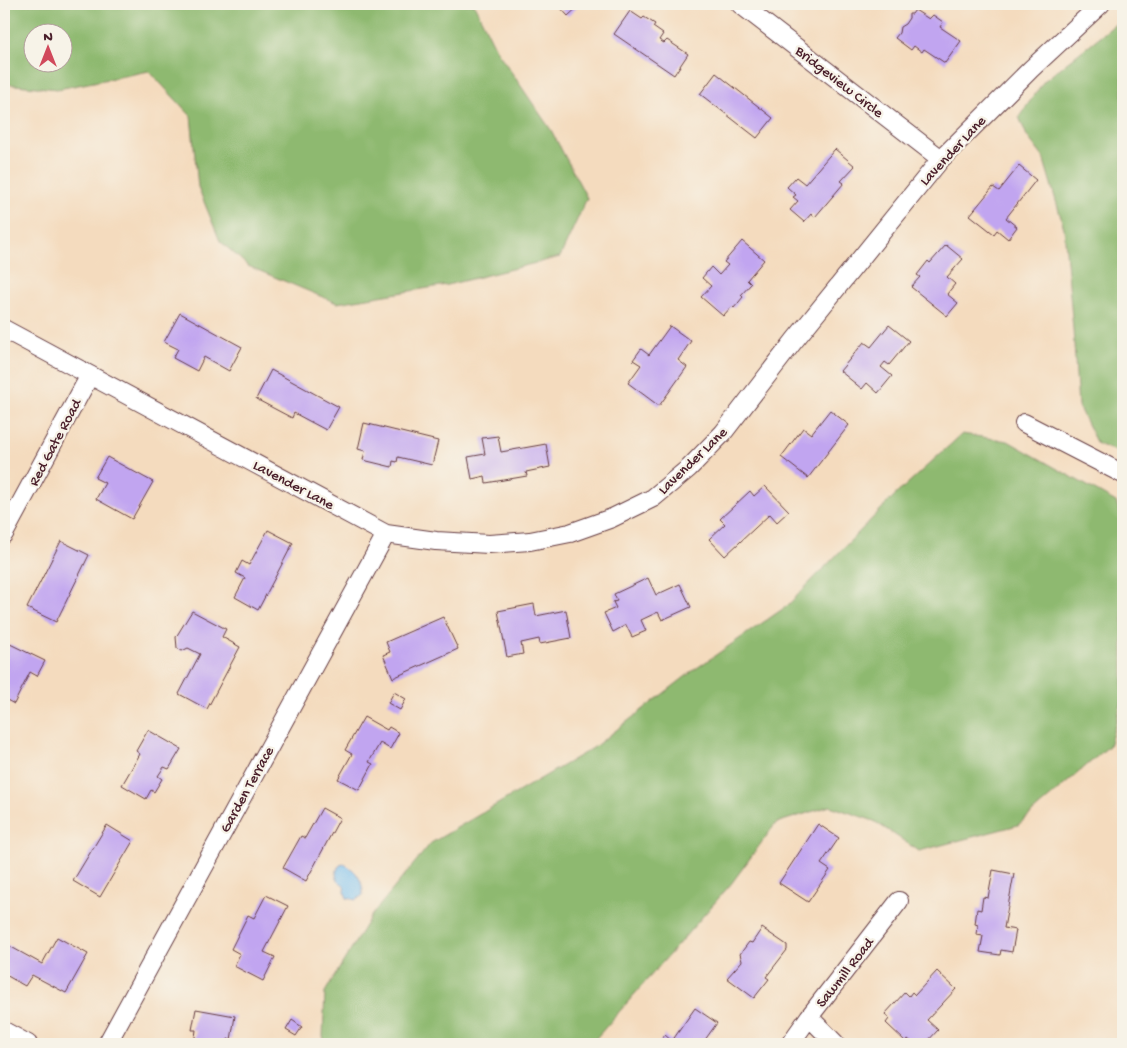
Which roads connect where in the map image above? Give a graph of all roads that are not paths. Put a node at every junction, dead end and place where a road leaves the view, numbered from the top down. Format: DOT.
graph roads {
  1 [pos="740,4"];
  2 [pos="1101,4"];
  3 [pos="941,159"];
  4 [pos="4,329"];
  5 [pos="90,375"];
  6 [pos="1024,423"];
  7 [pos="1123,474"];
  8 [pos="4,534"];
  9 [pos="386,534"];
  10 [pos="899,901"];
  11 [pos="809,1017"];
  12 [pos="4,1031"];
  13 [pos="28,1044"];
  14 [pos="107,1044"];
  15 [pos="790,1044"];
  16 [pos="836,1044"];
  1 -- 3 [label="street, Bridgeview Circle"];
  2 -- 3 [label="street, Lavender Lane"];
  3 -- 9 [label="street, Lavender Lane"];
  4 -- 5 [label="street, Lavender Lane"];
  5 -- 8 [label="street, Red Gate Road"];
  5 -- 9 [label="street, Lavender Lane"];
  6 -- 7 [label="street"];
  9 -- 14 [label="street, Garden Terrace"];
  10 -- 11 [label="street, Sawmill Road"];
  11 -- 15 [label="street, Sawmill Road"];
  11 -- 16 [label="street"];
  12 -- 13 [label="street"];
}
